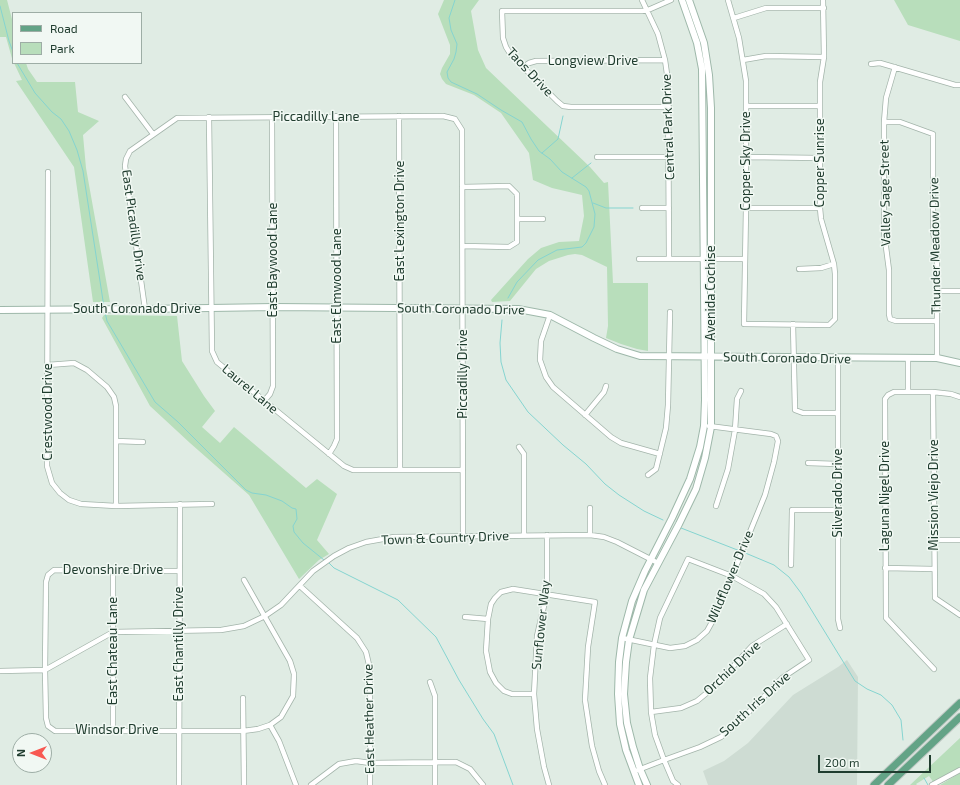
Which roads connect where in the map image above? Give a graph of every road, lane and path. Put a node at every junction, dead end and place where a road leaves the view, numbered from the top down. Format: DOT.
graph roads {
  1 [pos="642,0"];
  2 [pos="671,0"];
  3 [pos="682,0"];
  4 [pos="689,0"];
  5 [pos="728,0"];
  6 [pos="823,0"];
  7 [pos="824,8"];
  8 [pos="648,10"];
  9 [pos="734,18"];
  10 [pos="824,57"];
  11 [pos="665,60"];
  12 [pos="743,60"];
  13 [pos="871,64"];
  14 [pos="523,67"];
  15 [pos="895,67"];
  16 [pos="960,85"];
  17 [pos="126,97"];
  18 [pos="746,106"];
  19 [pos="820,106"];
  20 [pos="669,107"];
  21 [pos="336,116"];
  22 [pos="399,116"];
  23 [pos="209,117"];
  24 [pos="272,117"];
  25 [pos="177,118"];
  26 [pos="455,119"];
  27 [pos="884,122"];
  28 [pos="153,134"];
  29 [pos="598,157"];
  30 [pos="669,157"];
  31 [pos="746,157"];
  32 [pos="820,158"];
  33 [pos="48,172"];
  34 [pos="462,187"];
  35 [pos="642,208"];
  36 [pos="669,208"];
  37 [pos="746,208"];
  38 [pos="820,208"];
  39 [pos="518,219"];
  40 [pos="542,219"];
  41 [pos="463,246"];
  42 [pos="711,258"];
  43 [pos="639,259"];
  44 [pos="669,259"];
  45 [pos="704,259"];
  46 [pos="745,259"];
  47 [pos="834,264"];
  48 [pos="799,269"];
  49 [pos="960,290"];
  50 [pos="936,291"];
  51 [pos="274,307"];
  52 [pos="337,307"];
  53 [pos="400,307"];
  54 [pos="462,308"];
  55 [pos="48,309"];
  56 [pos="211,309"];
  57 [pos="0,310"];
  58 [pos="145,310"];
  59 [pos="670,312"];
  60 [pos="550,315"];
  61 [pos="936,322"];
  62 [pos="793,324"];
  63 [pos="669,357"];
  64 [pos="708,357"];
  65 [pos="793,358"];
  66 [pos="838,358"];
  67 [pos="908,358"];
  68 [pos="937,358"];
  69 [pos="960,362"];
  70 [pos="48,365"];
  71 [pos="606,386"];
  72 [pos="741,391"];
  73 [pos="908,391"];
  74 [pos="933,392"];
  75 [pos="960,397"];
  76 [pos="264,401"];
  77 [pos="838,413"];
  78 [pos="585,415"];
  79 [pos="704,426"];
  80 [pos="711,427"];
  81 [pos="735,430"];
  82 [pos="116,441"];
  83 [pos="143,442"];
  84 [pos="519,448"];
  85 [pos="329,454"];
  86 [pos="660,454"];
  87 [pos="808,463"];
  88 [pos="837,464"];
  89 [pos="400,470"];
  90 [pos="463,470"];
  91 [pos="648,475"];
  92 [pos="180,504"];
  93 [pos="212,504"];
  94 [pos="116,506"];
  95 [pos="716,506"];
  96 [pos="590,508"];
  97 [pos="837,510"];
  98 [pos="590,535"];
  99 [pos="463,536"];
  100 [pos="524,536"];
  101 [pos="547,536"];
  102 [pos="934,540"];
  103 [pos="960,540"];
  104 [pos="650,559"];
  105 [pos="658,563"];
  106 [pos="792,565"];
  107 [pos="885,568"];
  108 [pos="934,569"];
  109 [pos="113,571"];
  110 [pos="180,571"];
  111 [pos="732,576"];
  112 [pos="244,580"];
  113 [pos="300,586"];
  114 [pos="546,593"];
  115 [pos="960,615"];
  116 [pos="265,616"];
  117 [pos="465,617"];
  118 [pos="488,619"];
  119 [pos="787,624"];
  120 [pos="840,628"];
  121 [pos="179,631"];
  122 [pos="113,632"];
  123 [pos="622,638"];
  124 [pos="629,640"];
  125 [pos="654,645"];
  126 [pos="934,669"];
  127 [pos="0,670"];
  128 [pos="45,670"];
  129 [pos="430,682"];
  130 [pos="534,694"];
  131 [pos="243,698"];
  132 [pos="960,703"];
  133 [pos="651,712"];
  134 [pos="960,717"];
  135 [pos="270,725"];
  136 [pos="113,730"];
  137 [pos="179,730"];
  138 [pos="243,731"];
  139 [pos="664,760"];
  140 [pos="435,762"];
  141 [pos="370,763"];
  142 [pos="640,769"];
  143 [pos="960,770"];
  144 [pos="633,772"];
  145 [pos="179,785"];
  146 [pos="244,785"];
  147 [pos="296,785"];
  148 [pos="311,785"];
  149 [pos="370,785"];
  150 [pos="435,785"];
  151 [pos="483,785"];
  152 [pos="549,785"];
  153 [pos="604,785"];
  154 [pos="639,785"];
  155 [pos="647,785"];
  156 [pos="678,785"];
  157 [pos="874,785"];
  158 [pos="888,785"];
  159 [pos="932,785"];
  1 -- 8 [label="street, Central Park Drive"];
  2 -- 8 [label="street"];
  3 -- 45 [label="street, Avenida Cochise"];
  4 -- 42 [label="street, Avenida Cochise"];
  5 -- 9 [label="street, Copper Sky Drive"];
  6 -- 7 [label="street, Copper Sunrise"];
  7 -- 9 [label="street"];
  7 -- 10 [label="street, Copper Sunrise"];
  8 -- 11 [label="street, Central Park Drive"];
  8 -- 14 [label="street, Taos Drive"];
  9 -- 12 [label="street, Copper Sky Drive"];
  10 -- 12 [label="street"];
  10 -- 19 [label="street, Copper Sunrise"];
  11 -- 14 [label="street, Longview Drive"];
  11 -- 20 [label="street, Central Park Drive"];
  12 -- 18 [label="street, Copper Sky Drive"];
  13 -- 15 [label="street"];
  14 -- 20 [label="street, Taos Drive"];
  15 -- 16 [label="street"];
  15 -- 27 [label="street, Valley Sage Street"];
  17 -- 28 [label="street"];
  18 -- 19 [label="street"];
  18 -- 31 [label="street, Copper Sky Drive"];
  19 -- 32 [label="street, Copper Sunrise"];
  20 -- 30 [label="street, Central Park Drive"];
  21 -- 22 [label="street, Piccadilly Lane"];
  21 -- 24 [label="street, Piccadilly Lane"];
  21 -- 52 [label="street, East Elmwood Lane"];
  22 -- 26 [label="street, Piccadilly Lane"];
  22 -- 53 [label="street, East Lexington Drive"];
  23 -- 24 [label="street, Piccadilly Lane"];
  23 -- 25 [label="street, Piccadilly Lane"];
  23 -- 56 [label="street, Laurel Lane"];
  24 -- 51 [label="street, East Baywood Lane"];
  25 -- 28 [label="street, East Picadilly Drive"];
  26 -- 34 [label="street, Piccadilly Drive"];
  27 -- 50 [label="street, Thunder Meadow Drive"];
  27 -- 61 [label="street, Valley Sage Street"];
  28 -- 58 [label="street, East Picadilly Drive"];
  29 -- 30 [label="street"];
  30 -- 36 [label="street, Central Park Drive"];
  31 -- 32 [label="street"];
  31 -- 37 [label="street, Copper Sky Drive"];
  32 -- 38 [label="street, Copper Sunrise"];
  33 -- 55 [label="street, Crestwood Drive"];
  34 -- 39 [label="street"];
  34 -- 41 [label="street, Piccadilly Drive"];
  35 -- 36 [label="street"];
  36 -- 44 [label="street, Central Park Drive"];
  37 -- 38 [label="street"];
  37 -- 46 [label="street, Copper Sky Drive"];
  38 -- 47 [label="street, Copper Sunrise"];
  39 -- 40 [label="street"];
  39 -- 41 [label="street"];
  41 -- 54 [label="street, Piccadilly Drive"];
  42 -- 45 [label="street"];
  42 -- 46 [label="street"];
  42 -- 64 [label="street, Avenida Cochise"];
  43 -- 44 [label="street"];
  44 -- 45 [label="street"];
  45 -- 64 [label="street, Avenida Cochise"];
  46 -- 62 [label="street, Copper Sky Drive"];
  47 -- 48 [label="street"];
  47 -- 62 [label="street, Copper Sunrise"];
  49 -- 50 [label="street"];
  50 -- 61 [label="street, Thunder Meadow Drive"];
  51 -- 52 [label="street, South Coronado Drive"];
  51 -- 56 [label="street, South Coronado Drive"];
  51 -- 76 [label="street, East Baywood Lane"];
  52 -- 53 [label="street, South Coronado Drive"];
  52 -- 85 [label="street, East Elmwood Lane"];
  53 -- 54 [label="street, South Coronado Drive"];
  53 -- 89 [label="street, East Lexington Drive"];
  54 -- 60 [label="street, South Coronado Drive"];
  54 -- 90 [label="street, Piccadilly Drive"];
  55 -- 57 [label="street, South Coronado Drive"];
  55 -- 58 [label="street, South Coronado Drive"];
  55 -- 70 [label="street, Crestwood Drive"];
  56 -- 58 [label="street, South Coronado Drive"];
  56 -- 76 [label="street, Laurel Lane"];
  59 -- 63 [label="street"];
  60 -- 63 [label="street, South Coronado Drive"];
  60 -- 78 [label="street"];
  61 -- 68 [label="street, Thunder Meadow Drive"];
  62 -- 65 [label="street"];
  63 -- 64 [label="street, South Coronado Drive"];
  63 -- 86 [label="street"];
  64 -- 65 [label="street, South Coronado Drive"];
  64 -- 79 [label="street, Avenida Cochise"];
  64 -- 80 [label="street, Avenida Cochise"];
  65 -- 66 [label="street, South Coronado Drive"];
  65 -- 77 [label="street"];
  66 -- 67 [label="street, South Coronado Drive"];
  66 -- 77 [label="street, Silverado Drive"];
  67 -- 68 [label="street, South Coronado Drive"];
  67 -- 73 [label="street"];
  68 -- 69 [label="street, South Coronado Drive"];
  70 -- 82 [label="street"];
  70 -- 94 [label="street, Crestwood Drive"];
  71 -- 78 [label="street"];
  72 -- 81 [label="street"];
  73 -- 74 [label="street"];
  73 -- 107 [label="street, Laguna Nigel Drive"];
  74 -- 75 [label="street"];
  74 -- 102 [label="street, Mission Viejo Drive"];
  76 -- 85 [label="street, Laurel Lane"];
  77 -- 88 [label="street, Silverado Drive"];
  78 -- 86 [label="street"];
  79 -- 80 [label="street"];
  79 -- 104 [label="street, Avenida Cochise"];
  80 -- 81 [label="street"];
  80 -- 105 [label="street, Avenida Cochise"];
  81 -- 95 [label="street"];
  81 -- 111 [label="street, Wildflower Drive"];
  82 -- 83 [label="street"];
  82 -- 94 [label="street"];
  84 -- 100 [label="street"];
  85 -- 89 [label="street, Laurel Lane"];
  86 -- 91 [label="street"];
  87 -- 88 [label="street"];
  88 -- 97 [label="street, Silverado Drive"];
  89 -- 90 [label="street, Laurel Lane"];
  90 -- 99 [label="street, Piccadilly Drive"];
  92 -- 93 [label="street, Crestwood Drive"];
  92 -- 94 [label="street, Crestwood Drive"];
  92 -- 110 [label="street, East Chantilly Drive"];
  96 -- 98 [label="street"];
  97 -- 106 [label="street"];
  97 -- 120 [label="street, Silverado Drive"];
  98 -- 101 [label="street, Town & Country Drive"];
  98 -- 104 [label="street, Town & Country Drive"];
  99 -- 100 [label="street, Town & Country Drive"];
  99 -- 113 [label="street, Town & Country Drive"];
  100 -- 101 [label="street, Town & Country Drive"];
  101 -- 114 [label="street, Sunflower Way"];
  102 -- 103 [label="street"];
  102 -- 108 [label="street, Mission Viejo Drive"];
  104 -- 105 [label="street, Town & Country Drive"];
  104 -- 123 [label="street, Avenida Cochise"];
  105 -- 124 [label="street, Avenida Cochise"];
  107 -- 108 [label="street"];
  107 -- 126 [label="street, Laguna Nigel Drive"];
  108 -- 115 [label="street, Mission Viejo Drive"];
  109 -- 110 [label="street, Devonshire Drive"];
  109 -- 122 [label="street, East Chateau Lane"];
  109 -- 128 [label="street, Devonshire Drive"];
  110 -- 121 [label="street, East Chantilly Drive"];
  111 -- 119 [label="street"];
  111 -- 125 [label="street, Wildflower Drive"];
  111 -- 125 [label="street"];
  112 -- 116 [label="street"];
  113 -- 116 [label="street, Town & Country Drive"];
  113 -- 141 [label="street, East Heather Drive"];
  114 -- 118 [label="street"];
  114 -- 130 [label="street, Sunflower Way"];
  114 -- 153 [label="street"];
  116 -- 121 [label="street, Town & Country Drive"];
  116 -- 135 [label="street"];
  117 -- 118 [label="street"];
  118 -- 130 [label="street"];
  119 -- 133 [label="street, Orchid Drive"];
  119 -- 139 [label="street, South Iris Drive"];
  121 -- 122 [label="street, Town & Country Drive"];
  121 -- 137 [label="street, East Chantilly Drive"];
  122 -- 128 [label="street, Town & Country Drive"];
  122 -- 136 [label="street, East Chateau Lane"];
  123 -- 124 [label="street, Wildflower Drive"];
  123 -- 144 [label="street, Avenida Cochise"];
  124 -- 125 [label="street, Wildflower Drive"];
  124 -- 142 [label="street, Avenida Cochise"];
  125 -- 133 [label="street"];
  127 -- 128 [label="street, Town & Country Drive"];
  128 -- 136 [label="street, Windsor Drive"];
  129 -- 140 [label="street"];
  130 -- 152 [label="street, Sunflower Way"];
  131 -- 138 [label="street"];
  132 -- 157 [label="main road"];
  133 -- 139 [label="street"];
  134 -- 158 [label="main road"];
  135 -- 138 [label="street, Windsor Drive"];
  135 -- 147 [label="street"];
  136 -- 137 [label="street, Windsor Drive"];
  137 -- 138 [label="street, Windsor Drive"];
  137 -- 145 [label="street, East Chantilly Drive"];
  138 -- 146 [label="street"];
  139 -- 142 [label="street, South Iris Drive"];
  139 -- 156 [label="street"];
  140 -- 141 [label="street"];
  140 -- 150 [label="street"];
  140 -- 151 [label="street"];
  141 -- 148 [label="street"];
  141 -- 149 [label="street, East Heather Drive"];
  142 -- 144 [label="street, South Iris Drive"];
  142 -- 155 [label="street, Avenida Cochise"];
  143 -- 159 [label="street"];
  144 -- 154 [label="street, Avenida Cochise"];
}
